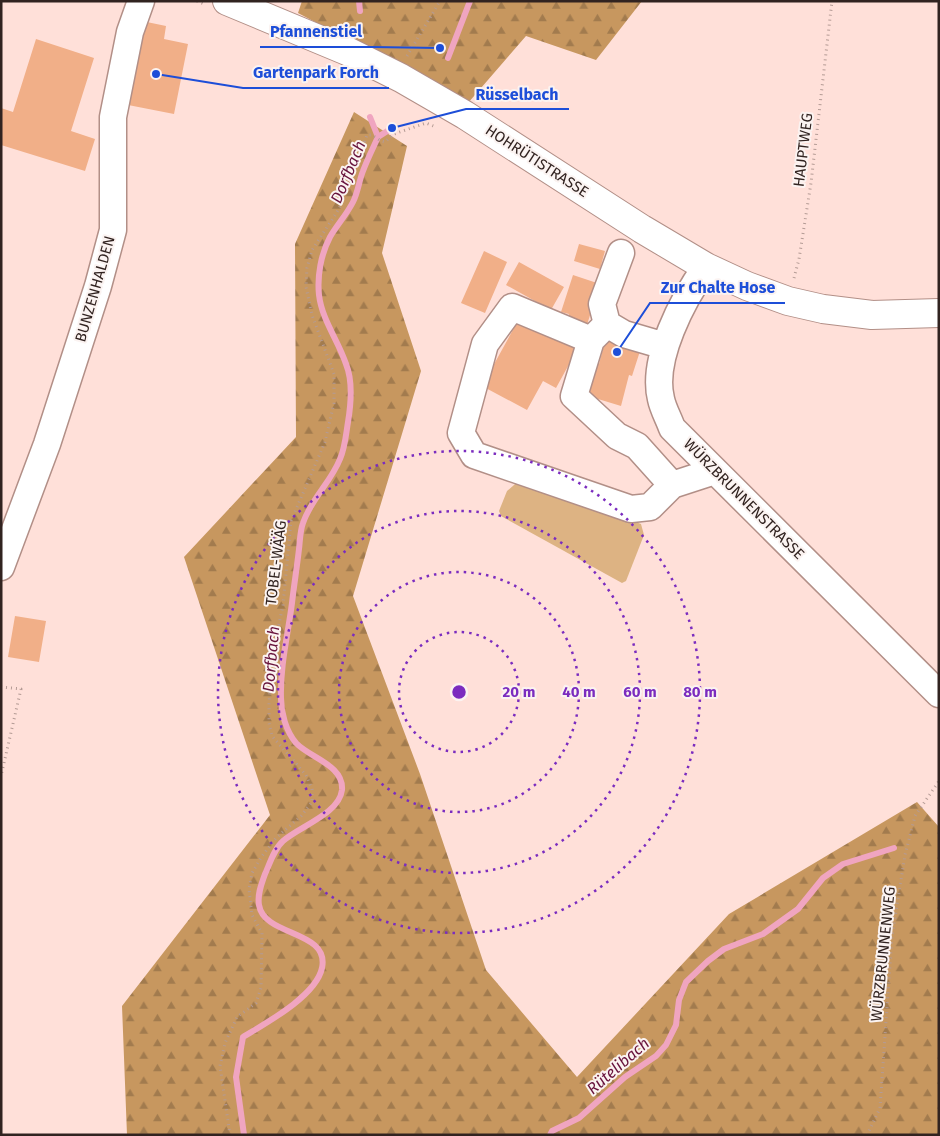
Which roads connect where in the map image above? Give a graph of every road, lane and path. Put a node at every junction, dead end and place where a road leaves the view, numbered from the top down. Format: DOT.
graph roads {
  1 [pos="141,1"];
  2 [pos="227,1"];
  3 [pos="440,1"];
  4 [pos="832,1"];
  5 [pos="401,78"];
  6 [pos="442,130"];
  7 [pos="621,253"];
  8 [pos="706,266"];
  9 [pos="788,301"];
  10 [pos="939,313"];
  11 [pos="599,332"];
  12 [pos="665,346"];
  13 [pos="715,471"];
  14 [pos="672,485"];
  15 [pos="1,567"];
  16 [pos="1,687"];
  17 [pos="939,694"];
  18 [pos="1,776"];
  19 [pos="939,781"];
  20 [pos="230,1135"];
  21 [pos="867,1135"];
  1 -- 15 [label="street, BUNZENHALDEN"];
  2 -- 5 [label="main road, HOHRÜTISTRASSE"];
  3 -- 5 [label="path"];
  4 -- 9 [label="path, HAUPTWEG"];
  5 -- 8 [label="main road, HOHRÜTISTRASSE"];
  6 -- 20 [label="path, TOBEL-WÄÄG"];
  7 -- 11 [label="street"];
  8 -- 9 [label="main road, HOHRÜTISTRASSE"];
  8 -- 12 [label="street, WÜRZBRUNNENSTRASSE"];
  9 -- 10 [label="main road, HOHRÜTISTRASSE"];
  11 -- 12 [label="street"];
  11 -- 14 [label="street"];
  11 -- 14 [label="street"];
  12 -- 13 [label="street, WÜRZBRUNNENSTRASSE"];
  13 -- 14 [label="street"];
  13 -- 17 [label="street, WÜRZBRUNNENSTRASSE"];
  16 -- 18 [label="path"];
  19 -- 21 [label="path, WÜRZBRUNNENWEG"];
}
